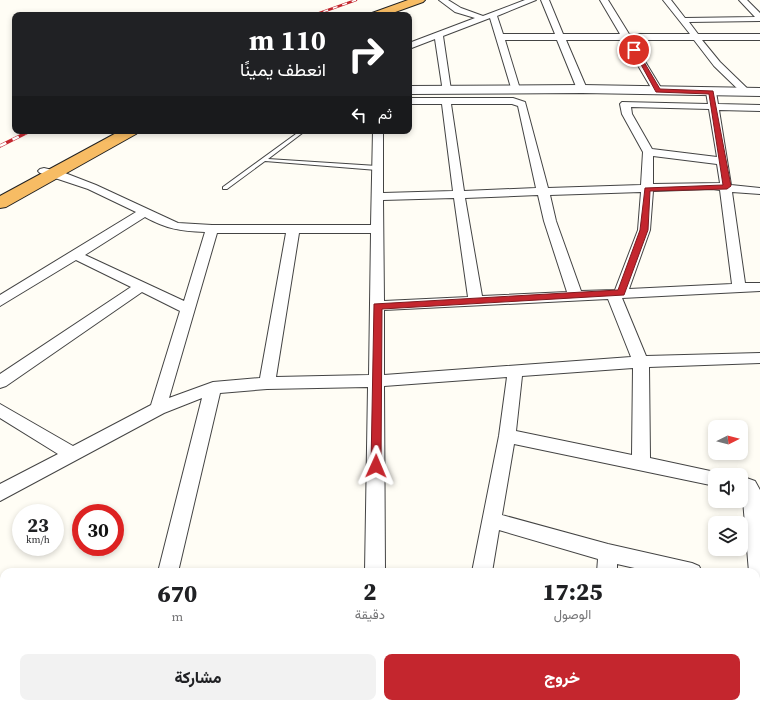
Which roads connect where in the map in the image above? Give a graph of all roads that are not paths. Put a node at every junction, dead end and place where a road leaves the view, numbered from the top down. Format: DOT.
graph roads {
  1 [pos="406,0"];
  2 [pos="419,0"];
  3 [pos="443,0"];
  4 [pos="532,0"];
  5 [pos="544,0"];
  6 [pos="604,0"];
  7 [pos="667,0"];
  8 [pos="748,2"];
  9 [pos="372,12"];
  10 [pos="385,12"];
  11 [pos="493,14"];
  12 [pos="482,18"];
  13 [pos="760,18"];
  14 [pos="683,20"];
  15 [pos="438,34"];
  16 [pos="500,37"];
  17 [pos="560,37"];
  18 [pos="626,37"];
  19 [pos="696,37"];
  20 [pos="760,37"];
  21 [pos="412,45"];
  22 [pos="412,90"];
  23 [pos="515,90"];
  24 [pos="582,90"];
  25 [pos="658,91"];
  26 [pos="711,92"];
  27 [pos="746,92"];
  28 [pos="760,92"];
  29 [pos="446,96"];
  30 [pos="412,101"];
  31 [pos="714,106"];
  32 [pos="760,108"];
  33 [pos="113,134"];
  34 [pos="125,134"];
  35 [pos="299,134"];
  36 [pos="378,134"];
  37 [pos="648,152"];
  38 [pos="265,160"];
  39 [pos="723,161"];
  40 [pos="377,168"];
  41 [pos="49,172"];
  42 [pos="727,186"];
  43 [pos="226,188"];
  44 [pos="647,189"];
  45 [pos="760,191"];
  46 [pos="542,192"];
  47 [pos="0,194"];
  48 [pos="459,195"];
  49 [pos="378,197"];
  50 [pos="0,203"];
  51 [pos="145,212"];
  52 [pos="212,229"];
  53 [pos="293,229"];
  54 [pos="378,229"];
  55 [pos="75,255"];
  56 [pos="141,287"];
  57 [pos="760,287"];
  58 [pos="739,288"];
  59 [pos="617,293"];
  60 [pos="575,295"];
  61 [pos="0,301"];
  62 [pos="476,301"];
  63 [pos="378,306"];
  64 [pos="189,310"];
  65 [pos="760,358"];
  66 [pos="641,362"];
  67 [pos="515,372"];
  68 [pos="377,381"];
  69 [pos="0,382"];
  70 [pos="267,383"];
  71 [pos="213,388"];
  72 [pos="158,409"];
  73 [pos="0,410"];
  74 [pos="507,436"];
  75 [pos="72,454"];
  76 [pos="641,464"];
  77 [pos="708,478"];
  78 [pos="748,486"];
  79 [pos="0,493"];
  80 [pos="491,520"];
  81 [pos="757,530"];
  82 [pos="608,553"];
  83 [pos="169,568"];
  84 [pos="375,568"];
  85 [pos="483,568"];
  86 [pos="606,568"];
  87 [pos="674,568"];
  88 [pos="759,568"];
  89 [pos="760,586"];
  90 [pos="760,590"];
  1 -- 9 [label="highway"];
  2 -- 10 [label="highway"];
  3 -- 12 [label="street"];
  4 -- 11 [label="street"];
  5 -- 17 [label="street"];
  6 -- 18 [label="street"];
  7 -- 14 [label="street"];
  8 -- 13 [label="street"];
  11 -- 12 [label="street"];
  11 -- 16 [label="street"];
  12 -- 15 [label="street"];
  13 -- 14 [label="street"];
  14 -- 19 [label="street"];
  15 -- 21 [label="street"];
  15 -- 29 [label="street"];
  16 -- 17 [label="street"];
  16 -- 23 [label="street"];
  17 -- 18 [label="street"];
  17 -- 24 [label="street"];
  18 -- 19 [label="street"];
  18 -- 25 [label="street"];
  19 -- 20 [label="street"];
  19 -- 27 [label="street"];
  22 -- 29 [label="street"];
  23 -- 24 [label="street"];
  23 -- 29 [label="street"];
  24 -- 25 [label="street"];
  25 -- 26 [label="street"];
  26 -- 27 [label="street"];
  26 -- 31 [label="street"];
  27 -- 28 [label="street"];
  29 -- 30 [label="street"];
  29 -- 46 [label="street"];
  29 -- 48 [label="street"];
  31 -- 32 [label="street"];
  31 -- 37 [label="street"];
  31 -- 39 [label="street"];
  33 -- 41 [label="highway"];
  34 -- 41 [label="highway"];
  35 -- 38 [label="lane"];
  36 -- 40 [label="street"];
  37 -- 39 [label="street"];
  37 -- 44 [label="street"];
  38 -- 40 [label="lane"];
  38 -- 43 [label="lane"];
  39 -- 42 [label="street"];
  40 -- 49 [label="street"];
  41 -- 47 [label="highway"];
  41 -- 50 [label="highway"];
  41 -- 51 [label="street"];
  42 -- 44 [label="street"];
  42 -- 45 [label="street"];
  42 -- 58 [label="street"];
  44 -- 46 [label="street"];
  44 -- 59 [label="street"];
  46 -- 48 [label="street"];
  46 -- 60 [label="street"];
  48 -- 49 [label="street"];
  48 -- 62 [label="street"];
  49 -- 54 [label="street"];
  51 -- 52 [label="street"];
  51 -- 55 [label="street"];
  52 -- 53 [label="street"];
  52 -- 64 [label="street"];
  53 -- 54 [label="street"];
  53 -- 70 [label="street"];
  54 -- 63 [label="street"];
  55 -- 56 [label="street"];
  55 -- 61 [label="street"];
  56 -- 64 [label="street"];
  56 -- 69 [label="street"];
  57 -- 58 [label="street"];
  58 -- 59 [label="street"];
  59 -- 60 [label="street"];
  59 -- 66 [label="street"];
  60 -- 62 [label="street"];
  62 -- 63 [label="street"];
  63 -- 68 [label="street"];
  64 -- 72 [label="street"];
  65 -- 66 [label="street"];
  66 -- 67 [label="street"];
  66 -- 76 [label="street"];
  67 -- 68 [label="street"];
  67 -- 74 [label="street"];
  68 -- 70 [label="street"];
  68 -- 84 [label="street"];
  70 -- 71 [label="street"];
  71 -- 72 [label="street"];
  71 -- 83 [label="street"];
  72 -- 75 [label="street"];
  73 -- 75 [label="street"];
  74 -- 76 [label="street"];
  74 -- 80 [label="street"];
  75 -- 79 [label="street"];
  76 -- 77 [label="street"];
  78 -- 81 [label="street"];
  80 -- 82 [label="street"];
  80 -- 85 [label="street"];
  81 -- 88 [label="street"];
  82 -- 86 [label="street"];
  82 -- 87 [label="street"];
  89 -- 90 [label="street"];
}
